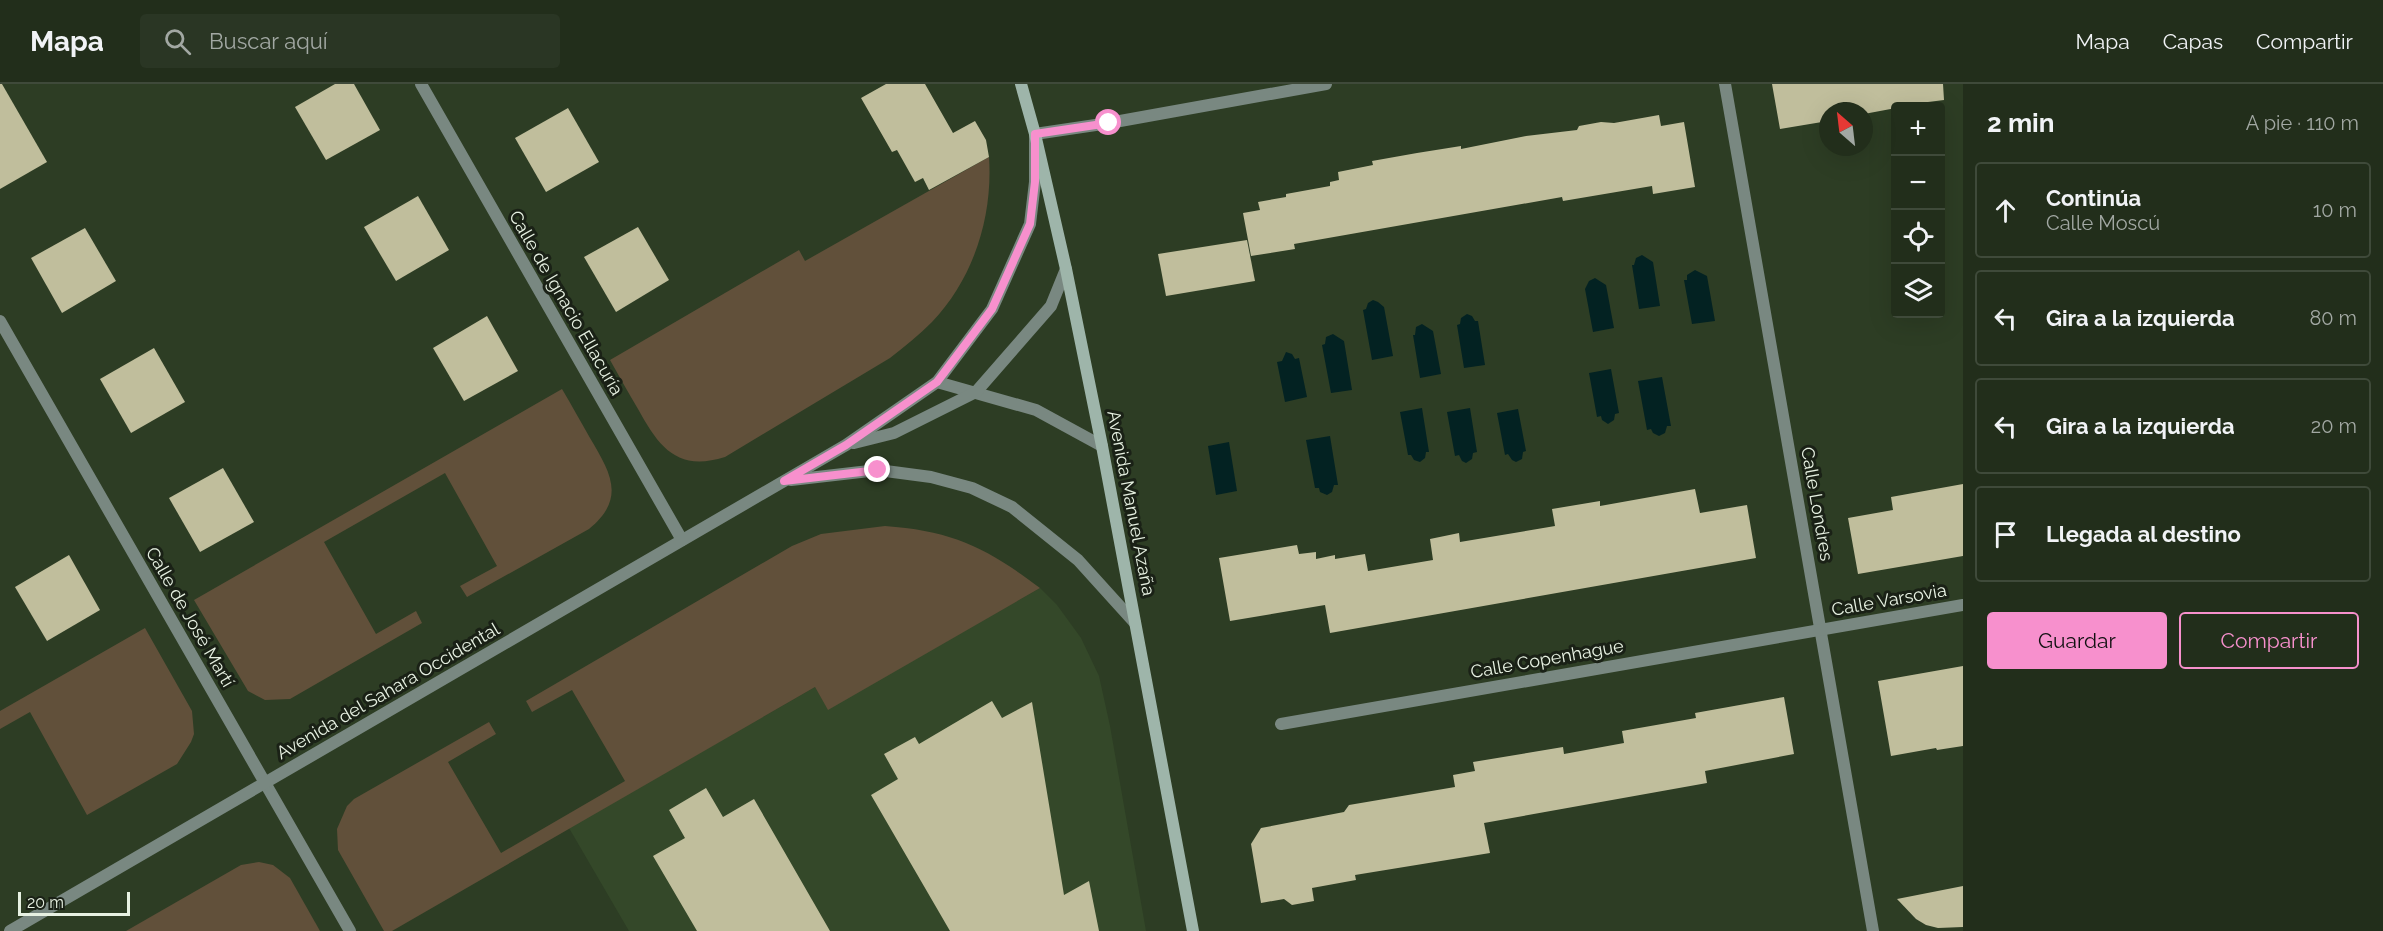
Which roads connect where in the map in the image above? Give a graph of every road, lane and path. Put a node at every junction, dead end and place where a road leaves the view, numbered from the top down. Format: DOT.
graph roads {
  1 [pos="421,84"];
  2 [pos="1021,84"];
  3 [pos="1326,84"];
  4 [pos="1725,84"];
  5 [pos="1035,134"];
  6 [pos="1066,269"];
  7 [pos="0,321"];
  8 [pos="937,382"];
  9 [pos="976,392"];
  10 [pos="846,445"];
  11 [pos="1102,446"];
  12 [pos="784,481"];
  13 [pos="682,540"];
  14 [pos="1963,605"];
  15 [pos="1135,623"];
  16 [pos="1820,630"];
  17 [pos="1281,724"];
  18 [pos="265,783"];
  19 [pos="10,931"];
  20 [pos="350,931"];
  21 [pos="1193,931"];
  22 [pos="1873,931"];
  1 -- 13 [label="street, Calle de Ignacio Ellacuría"];
  2 -- 5 [label="street, Avenida Manuel Azaña"];
  3 -- 5 [label="street"];
  4 -- 16 [label="street, Calle Londres"];
  5 -- 6 [label="street, Avenida Manuel Azaña"];
  5 -- 8 [label="street, Avenida del Sahara Occidental"];
  6 -- 9 [label="street, Avenida del Sahara Occidental"];
  6 -- 11 [label="street, Avenida Manuel Azaña"];
  7 -- 18 [label="street, Calle de José Martí"];
  8 -- 9 [label="street"];
  8 -- 10 [label="street, Avenida del Sahara Occidental"];
  9 -- 10 [label="street, Avenida del Sahara Occidental"];
  9 -- 11 [label="street"];
  10 -- 12 [label="street, Avenida del Sahara Occidental"];
  11 -- 15 [label="street, Avenida Manuel Azaña"];
  12 -- 13 [label="street, Avenida del Sahara Occidental"];
  12 -- 15 [label="street, Avenida del Sahara Occidental"];
  13 -- 18 [label="street, Avenida del Sahara Occidental"];
  14 -- 16 [label="street, Calle Varsovia"];
  15 -- 21 [label="street, Avenida Manuel Azaña"];
  16 -- 17 [label="street, Calle Copenhague"];
  16 -- 22 [label="street, Calle Londres"];
  18 -- 19 [label="street, Avenida del Sahara Occidental"];
  18 -- 20 [label="street, Calle de José Martí"];
}
